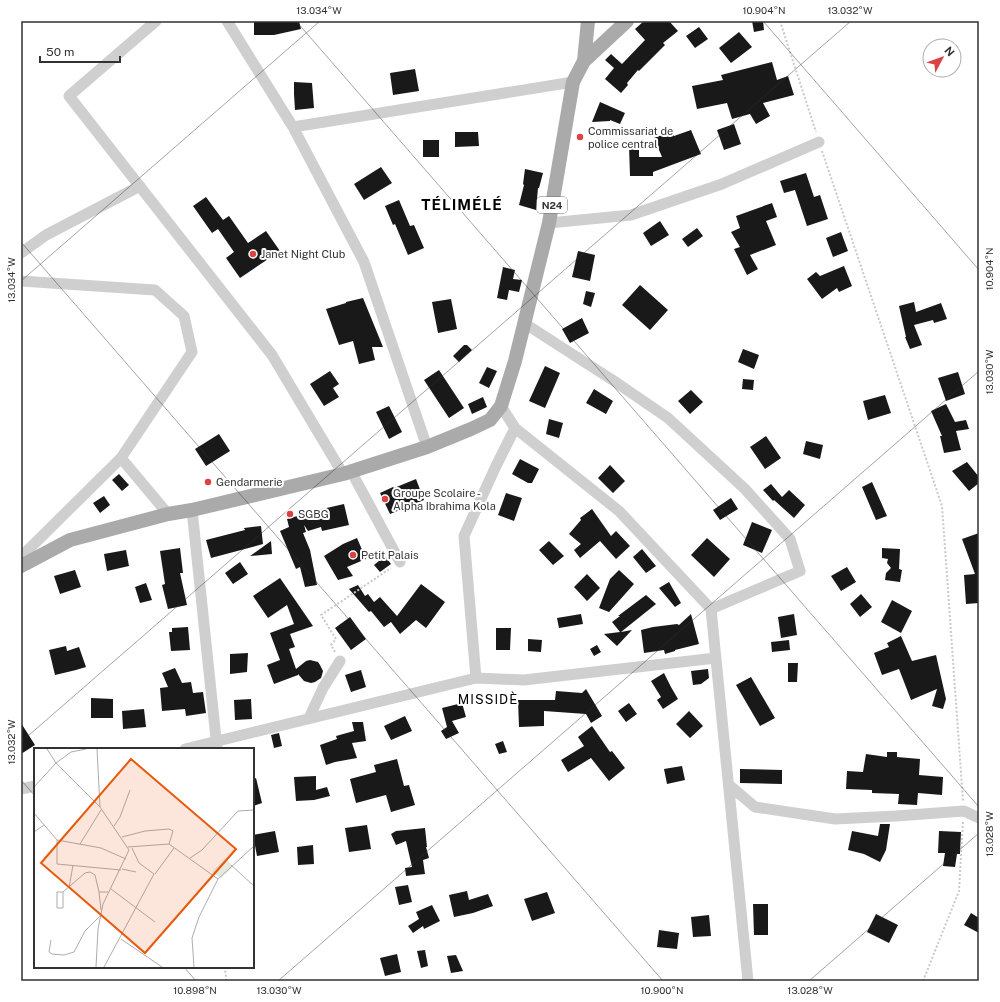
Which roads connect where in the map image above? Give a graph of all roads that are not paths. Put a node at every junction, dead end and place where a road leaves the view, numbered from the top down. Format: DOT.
graph roads {
  1 [pos="156,21"];
  2 [pos="226,21"];
  3 [pos="588,21"];
  4 [pos="627,21"];
  5 [pos="584,61"];
  6 [pos="573,82"];
  7 [pos="293,127"];
  8 [pos="819,142"];
  9 [pos="140,186"];
  10 [pos="549,223"];
  11 [pos="21,253"];
  12 [pos="21,281"];
  13 [pos="524,323"];
  14 [pos="501,406"];
  15 [pos="515,428"];
  16 [pos="427,447"];
  17 [pos="121,458"];
  18 [pos="347,472"];
  19 [pos="192,510"];
  20 [pos="168,514"];
  21 [pos="21,557"];
  22 [pos="400,562"];
  23 [pos="21,566"];
  24 [pos="711,609"];
  25 [pos="716,658"];
  26 [pos="340,661"];
  27 [pos="476,678"];
  28 [pos="310,718"];
  29 [pos="217,745"];
  30 [pos="193,748"];
  31 [pos="728,785"];
  32 [pos="34,786"];
  33 [pos="21,789"];
  34 [pos="979,818"];
  35 [pos="748,981"];
  1 -- 9 [label="street"];
  2 -- 7 [label="street"];
  3 -- 5 [label="main road"];
  4 -- 5 [label="main road, N24"];
  5 -- 6 [label="main road, N24"];
  6 -- 7 [label="street"];
  6 -- 10 [label="main road, N24"];
  7 -- 16 [label="street"];
  8 -- 10 [label="street"];
  9 -- 11 [label="street"];
  9 -- 18 [label="street"];
  10 -- 13 [label="main road, N24"];
  12 -- 17 [label="street"];
  13 -- 14 [label="main road, N24"];
  13 -- 24 [label="street"];
  14 -- 15 [label="street"];
  14 -- 16 [label="main road, N24"];
  15 -- 24 [label="street"];
  15 -- 27 [label="street"];
  16 -- 18 [label="main road, N24"];
  17 -- 20 [label="street"];
  17 -- 21 [label="street"];
  18 -- 19 [label="main road, N24"];
  18 -- 22 [label="street"];
  19 -- 20 [label="main road, N24"];
  19 -- 29 [label="street"];
  20 -- 23 [label="main road, N24"];
  24 -- 25 [label="street"];
  25 -- 27 [label="street"];
  25 -- 31 [label="street"];
  26 -- 28 [label="street"];
  27 -- 28 [label="street"];
  28 -- 29 [label="street"];
  29 -- 30 [label="street"];
  31 -- 34 [label="street"];
  31 -- 35 [label="street"];
  32 -- 33 [label="street"];
}
